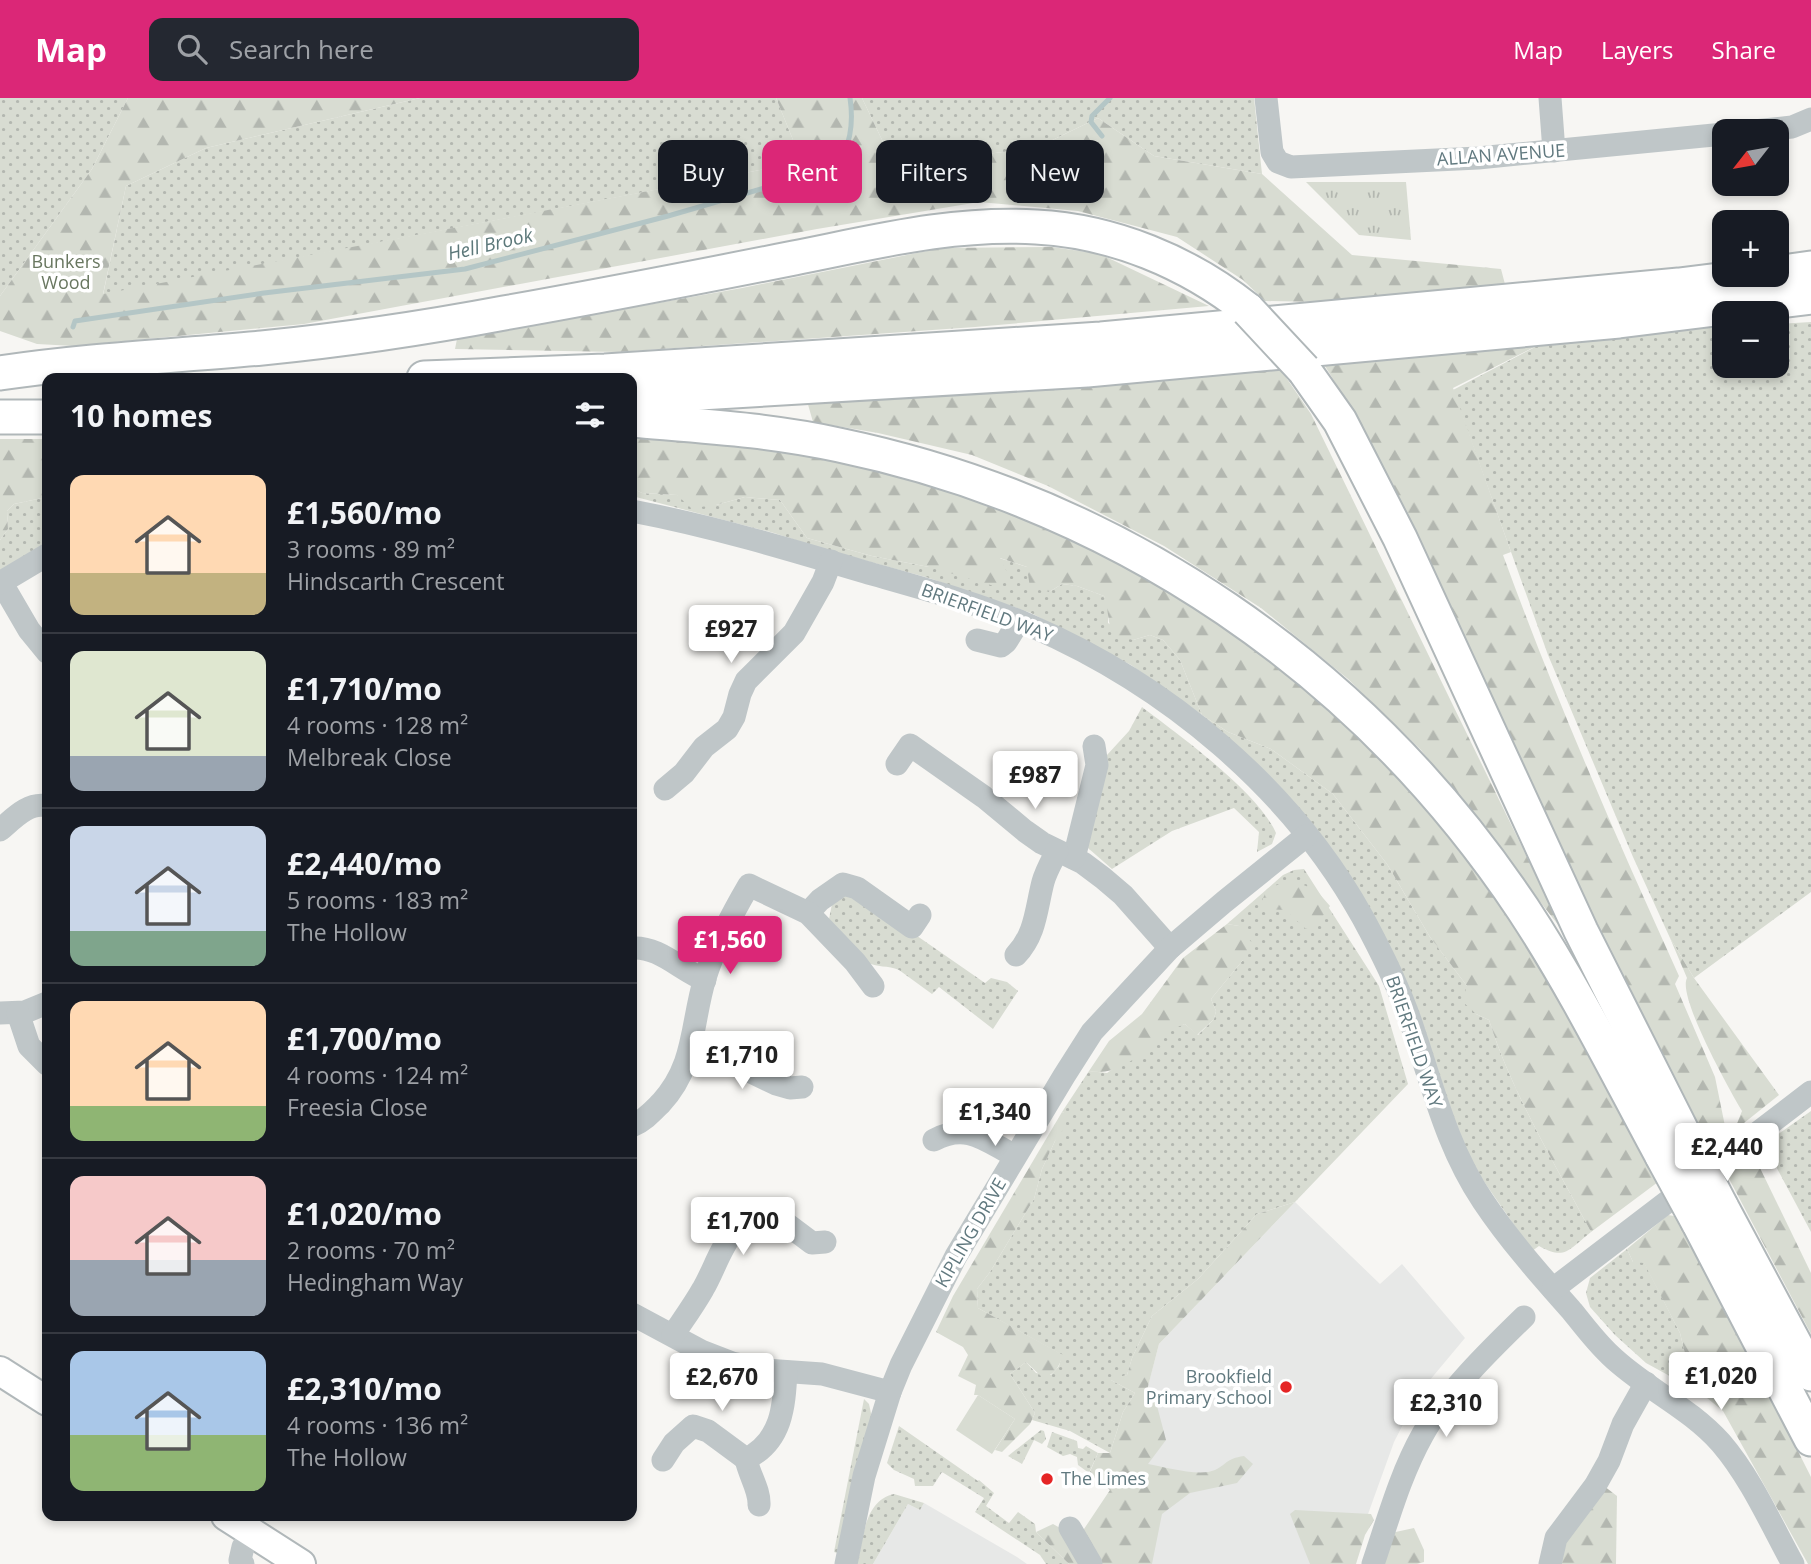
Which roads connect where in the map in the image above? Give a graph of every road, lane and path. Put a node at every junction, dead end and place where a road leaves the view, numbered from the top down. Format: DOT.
graph roads {
  1 [pos="1266,98"];
  2 [pos="1550,98"];
  3 [pos="1811,119"];
  4 [pos="1789,127"];
  5 [pos="1712,135"];
  6 [pos="1554,152"];
  7 [pos="1811,268"];
  8 [pos="1789,271"];
  9 [pos="1712,281"];
  10 [pos="1811,297"];
  11 [pos="0,373"];
  12 [pos="553,373"];
  13 [pos="0,384"];
  14 [pos="42,384"];
  15 [pos="637,397"];
  16 [pos="42,417"];
  17 [pos="0,418"];
  18 [pos="637,420"];
  19 [pos="637,512"];
  20 [pos="42,558"];
  21 [pos="831,561"];
  22 [pos="0,583"];
  23 [pos="1019,621"];
  24 [pos="977,640"];
  25 [pos="42,646"];
  26 [pos="1094,746"];
  27 [pos="897,764"];
  28 [pos="665,789"];
  29 [pos="42,804"];
  30 [pos="0,831"];
  31 [pos="1307,836"];
  32 [pos="1066,854"];
  33 [pos="808,913"];
  34 [pos="920,915"];
  35 [pos="637,948"];
  36 [pos="1170,948"];
  37 [pos="1016,955"];
  38 [pos="705,980"];
  39 [pos="873,985"];
  40 [pos="42,1004"];
  41 [pos="9,1013"];
  42 [pos="693,1044"];
  43 [pos="42,1059"];
  44 [pos="802,1087"];
  45 [pos="1811,1092"];
  46 [pos="637,1123"];
  47 [pos="934,1140"];
  48 [pos="1674,1148"];
  49 [pos="1015,1156"];
  50 [pos="1709,1214"];
  51 [pos="825,1242"];
  52 [pos="1553,1289"];
  53 [pos="637,1317"];
  54 [pos="1524,1317"];
  55 [pos="673,1335"];
  56 [pos="0,1371"];
  57 [pos="786,1372"];
  58 [pos="1811,1374"];
  59 [pos="1646,1383"];
  60 [pos="890,1392"];
  61 [pos="42,1398"];
  62 [pos="1811,1438"];
  63 [pos="747,1459"];
  64 [pos="663,1460"];
  65 [pos="759,1506"];
  66 [pos="234,1521"];
  67 [pos="1070,1528"];
  68 [pos="253,1534"];
  69 [pos="243,1564"];
  70 [pos="301,1564"];
  71 [pos="846,1564"];
  72 [pos="1091,1564"];
  73 [pos="1373,1564"];
  74 [pos="1550,1564"];
  75 [pos="1793,1564"];
  1 -- 6 [label="street, ALLAN AVENUE"];
  2 -- 6 [label="street"];
  3 -- 4 [label="street"];
  5 -- 6 [label="street, ALLAN AVENUE"];
  7 -- 8 [label="highway"];
  9 -- 12 [label="highway"];
  10 -- 15 [label="highway"];
  11 -- 48 [label="highway, bridge"];
  13 -- 14 [label="highway"];
  16 -- 17 [label="highway"];
  18 -- 48 [label="highway"];
  19 -- 21 [label="street, BRIERFIELD WAY"];
  20 -- 22 [label="street"];
  21 -- 23 [label="street, BRIERFIELD WAY"];
  21 -- 28 [label="street"];
  22 -- 25 [label="street"];
  23 -- 24 [label="street"];
  23 -- 31 [label="street, BRIERFIELD WAY"];
  26 -- 32 [label="street"];
  27 -- 32 [label="street"];
  29 -- 30 [label="street"];
  31 -- 36 [label="street, KIPLING DRIVE"];
  31 -- 52 [label="street, BRIERFIELD WAY"];
  32 -- 36 [label="street"];
  32 -- 37 [label="street"];
  33 -- 34 [label="street"];
  33 -- 38 [label="street"];
  33 -- 39 [label="street"];
  35 -- 38 [label="street"];
  36 -- 49 [label="street, KIPLING DRIVE"];
  38 -- 42 [label="street"];
  40 -- 41 [label="street"];
  41 -- 43 [label="street"];
  42 -- 44 [label="street"];
  42 -- 46 [label="street"];
  45 -- 52 [label="street"];
  47 -- 49 [label="street"];
  48 -- 50 [label="highway, bridge"];
  49 -- 60 [label="street, KIPLING DRIVE"];
  50 -- 58 [label="highway"];
  50 -- 62 [label="highway"];
  51 -- 55 [label="street"];
  52 -- 59 [label="street, BRIERFIELD WAY"];
  53 -- 55 [label="street"];
  54 -- 73 [label="street"];
  55 -- 57 [label="street"];
  56 -- 61 [label="main road"];
  57 -- 60 [label="street"];
  57 -- 63 [label="street"];
  59 -- 74 [label="street"];
  59 -- 75 [label="street, BRIERFIELD WAY"];
  60 -- 71 [label="street, KIPLING DRIVE"];
  63 -- 64 [label="street"];
  63 -- 65 [label="street"];
  66 -- 68 [label="main road"];
  67 -- 72 [label="street"];
  68 -- 69 [label="street"];
  68 -- 70 [label="main road"];
}
